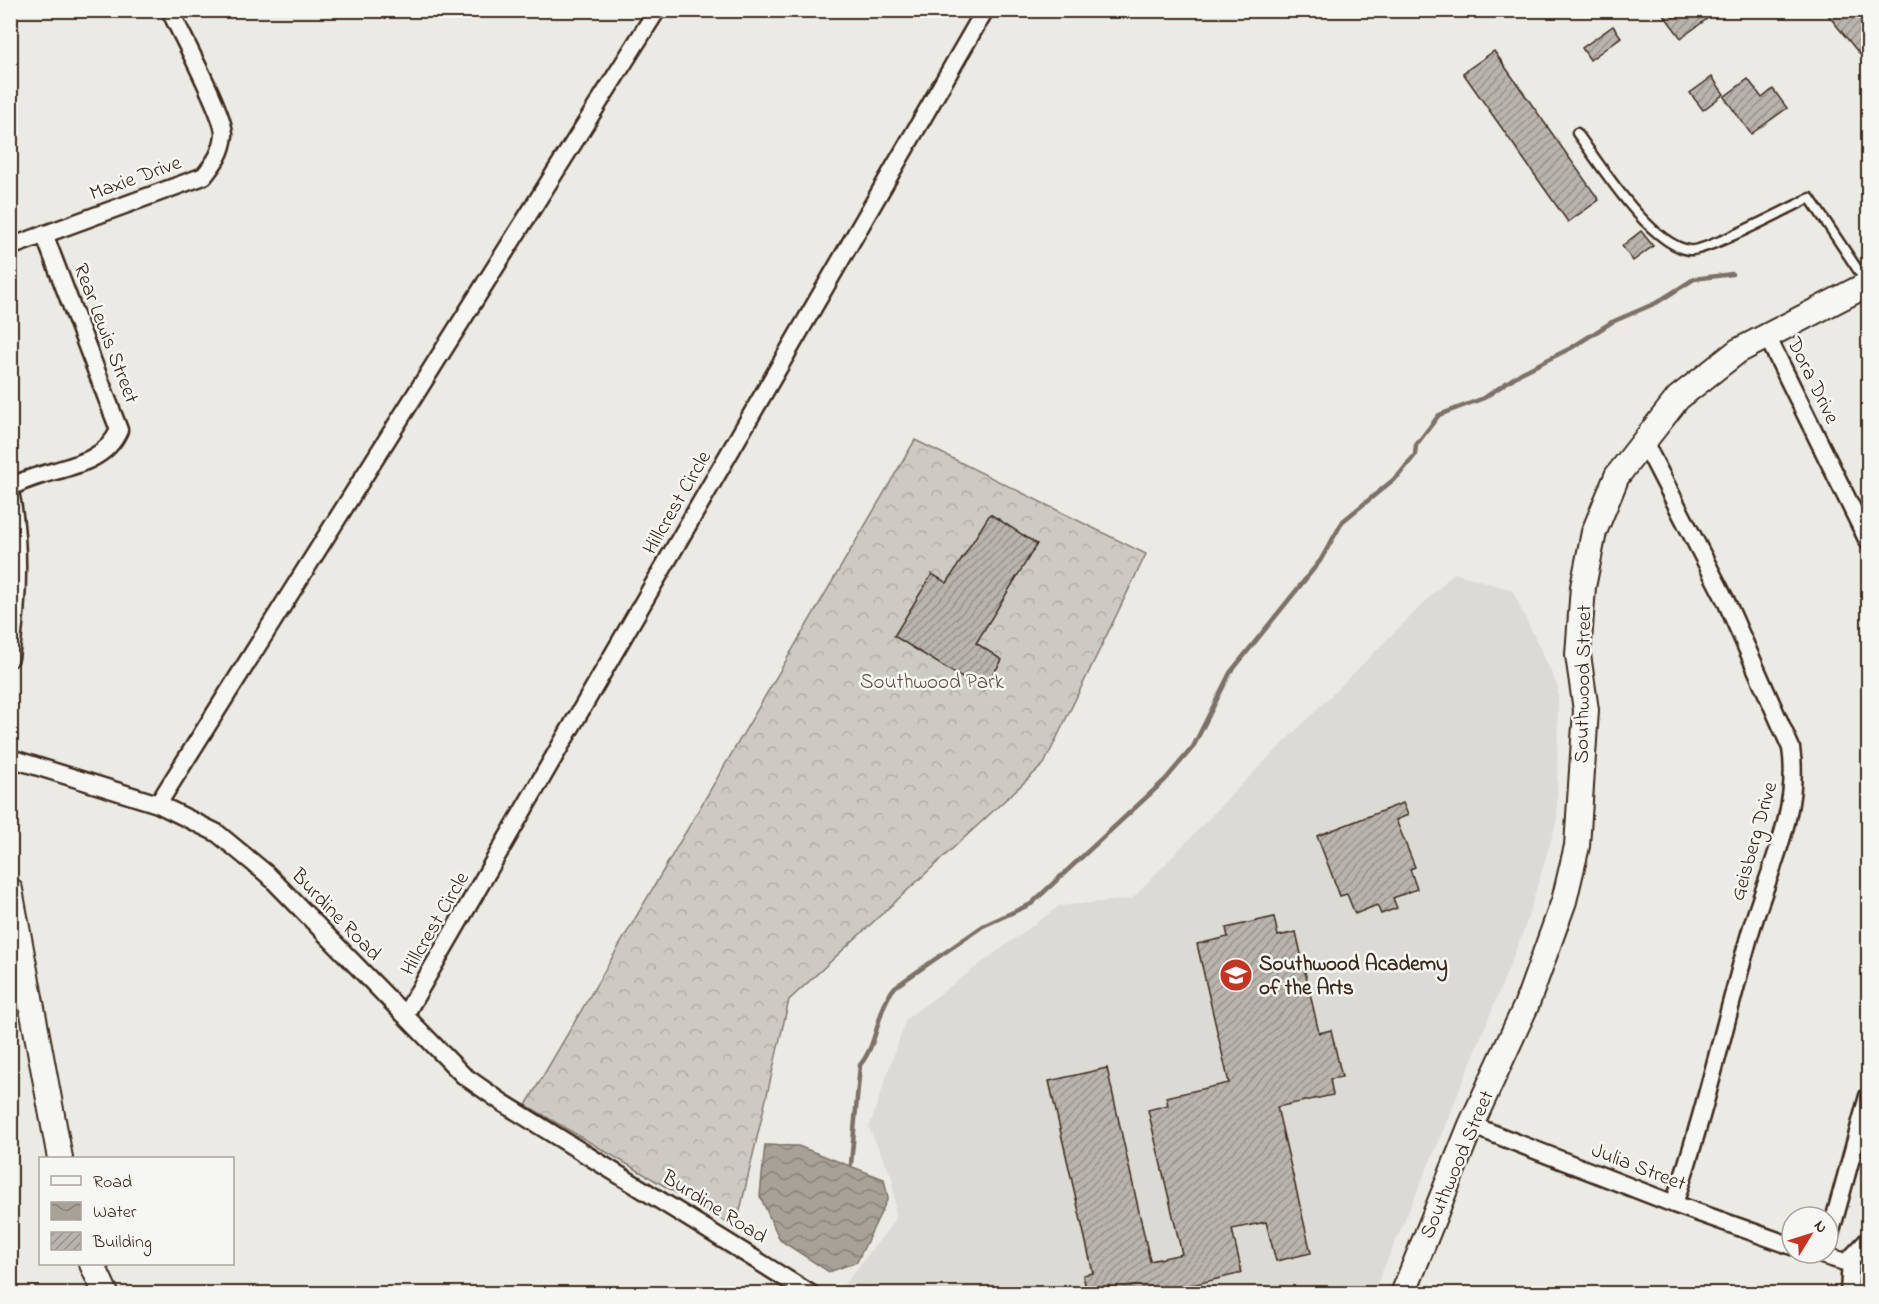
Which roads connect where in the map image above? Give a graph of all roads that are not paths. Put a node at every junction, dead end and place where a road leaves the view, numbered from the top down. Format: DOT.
graph roads {
  1 [pos="170,10"];
  2 [pos="657,10"];
  3 [pos="985,10"];
  4 [pos="1577,133"];
  5 [pos="44,234"];
  6 [pos="10,247"];
  7 [pos="1868,284"];
  8 [pos="1767,336"];
  9 [pos="1643,440"];
  10 [pos="10,489"];
  11 [pos="1869,541"];
  12 [pos="10,658"];
  13 [pos="10,758"];
  14 [pos="158,804"];
  15 [pos="10,890"];
  16 [pos="405,1015"];
  17 [pos="1869,1096"];
  18 [pos="1471,1125"];
  19 [pos="60,1157"];
  20 [pos="1674,1204"];
  21 [pos="1837,1205"];
  22 [pos="1869,1240"];
  23 [pos="1780,1242"];
  24 [pos="1840,1259"];
  25 [pos="1851,1264"];
  26 [pos="93,1265"];
  27 [pos="106,1293"];
  28 [pos="812,1293"];
  29 [pos="1403,1293"];
  30 [pos="1849,1293"];
  1 -- 5 [label="street, Maxie Drive"];
  2 -- 14 [label="street"];
  3 -- 16 [label="street, Hillcrest Circle"];
  4 -- 7 [label="lane"];
  5 -- 6 [label="street, Maxie Drive"];
  5 -- 10 [label="street, Rear Lewis Street"];
  7 -- 8 [label="street, Southwood Street"];
  8 -- 9 [label="street, Southwood Street"];
  8 -- 11 [label="street, Dora Drive"];
  9 -- 18 [label="street, Southwood Street"];
  9 -- 20 [label="street, Geisberg Drive"];
  10 -- 12 [label="street, Rear Lewis Street"];
  13 -- 14 [label="street, Burdine Road"];
  14 -- 16 [label="street, Burdine Road"];
  15 -- 19 [label="street"];
  16 -- 28 [label="street, Burdine Road"];
  17 -- 21 [label="street"];
  18 -- 20 [label="street, Julia Street"];
  18 -- 29 [label="street, Southwood Street"];
  20 -- 23 [label="street, Julia Street"];
  22 -- 25 [label="street"];
  24 -- 25 [label="street"];
  25 -- 30 [label="street"];
  26 -- 27 [label="street"];
}
